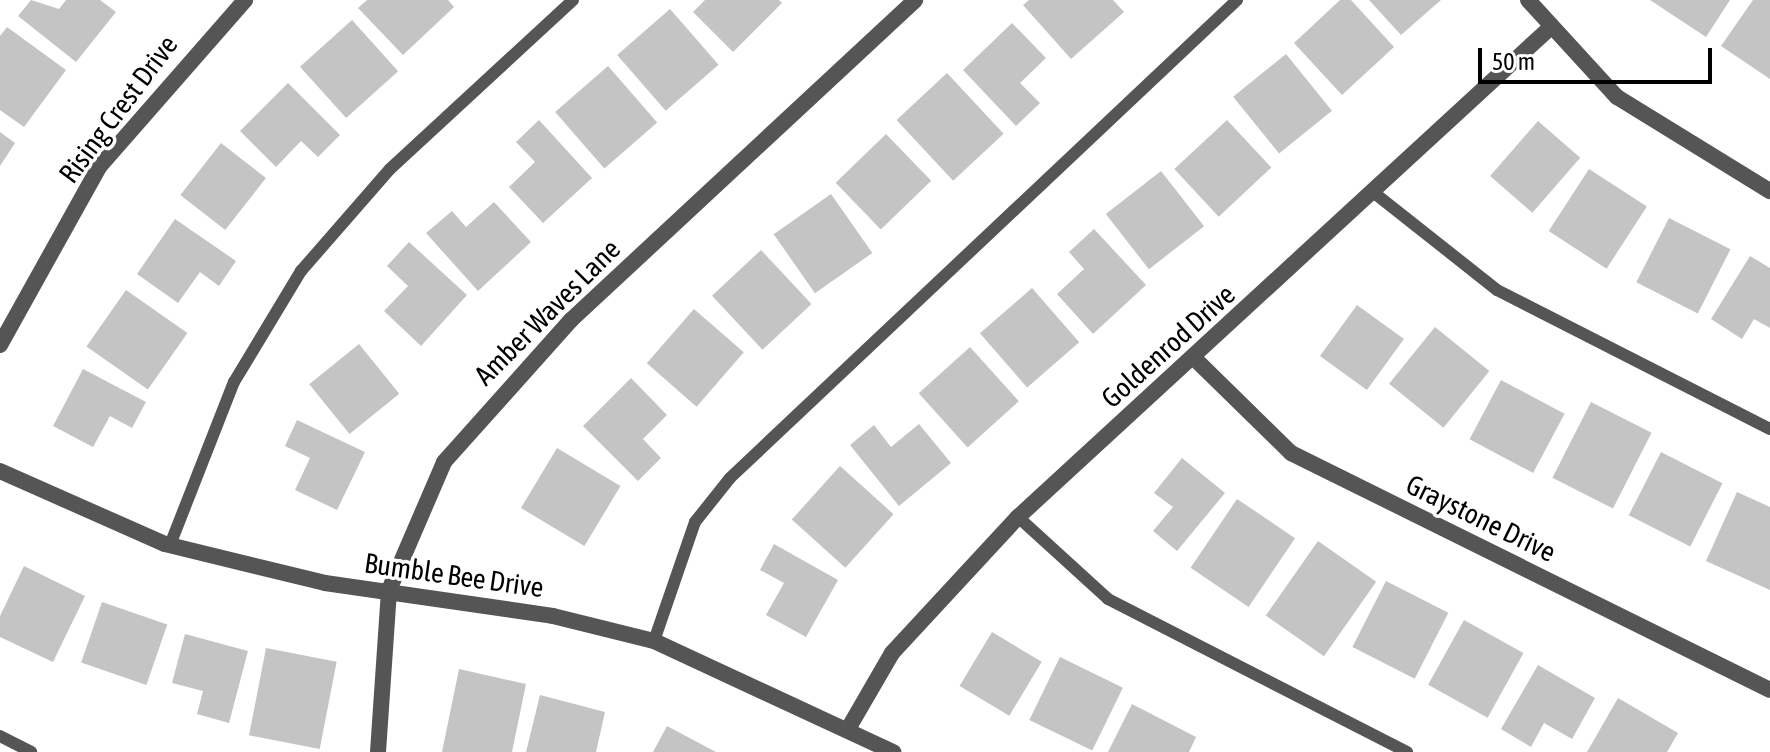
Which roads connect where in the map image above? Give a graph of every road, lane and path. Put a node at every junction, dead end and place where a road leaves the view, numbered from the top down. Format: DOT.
graph roads {
  1 [pos="245,0"];
  2 [pos="573,0"];
  3 [pos="915,0"];
  4 [pos="1237,0"];
  5 [pos="1528,0"];
  6 [pos="1552,26"];
  7 [pos="1770,191"];
  8 [pos="1373,192"];
  9 [pos="0,345"];
  10 [pos="1194,358"];
  11 [pos="1770,429"];
  12 [pos="0,471"];
  13 [pos="1018,517"];
  14 [pos="170,545"];
  15 [pos="389,590"];
  16 [pos="654,641"];
  17 [pos="1770,690"];
  18 [pos="848,729"];
  19 [pos="0,736"];
  20 [pos="31,752"];
  21 [pos="378,752"];
  22 [pos="893,752"];
  23 [pos="1407,752"];
  1 -- 9 [label="street, Rising Crest Drive"];
  2 -- 14 [label="lane"];
  3 -- 15 [label="street, Amber Waves Lane"];
  4 -- 16 [label="lane"];
  5 -- 6 [label="street"];
  6 -- 7 [label="street"];
  6 -- 8 [label="street, Goldenrod Drive"];
  8 -- 10 [label="street, Goldenrod Drive"];
  8 -- 11 [label="lane"];
  10 -- 13 [label="street, Goldenrod Drive"];
  10 -- 17 [label="street, Graystone Drive"];
  12 -- 14 [label="street, Bumble Bee Drive"];
  13 -- 18 [label="street, Goldenrod Drive"];
  13 -- 23 [label="lane"];
  14 -- 15 [label="street, Bumble Bee Drive"];
  15 -- 16 [label="street, Bumble Bee Drive"];
  15 -- 21 [label="street, Amber Waves Lane"];
  16 -- 18 [label="street, Bumble Bee Drive"];
  18 -- 22 [label="street, Bumble Bee Drive"];
  19 -- 20 [label="lane"];
}
